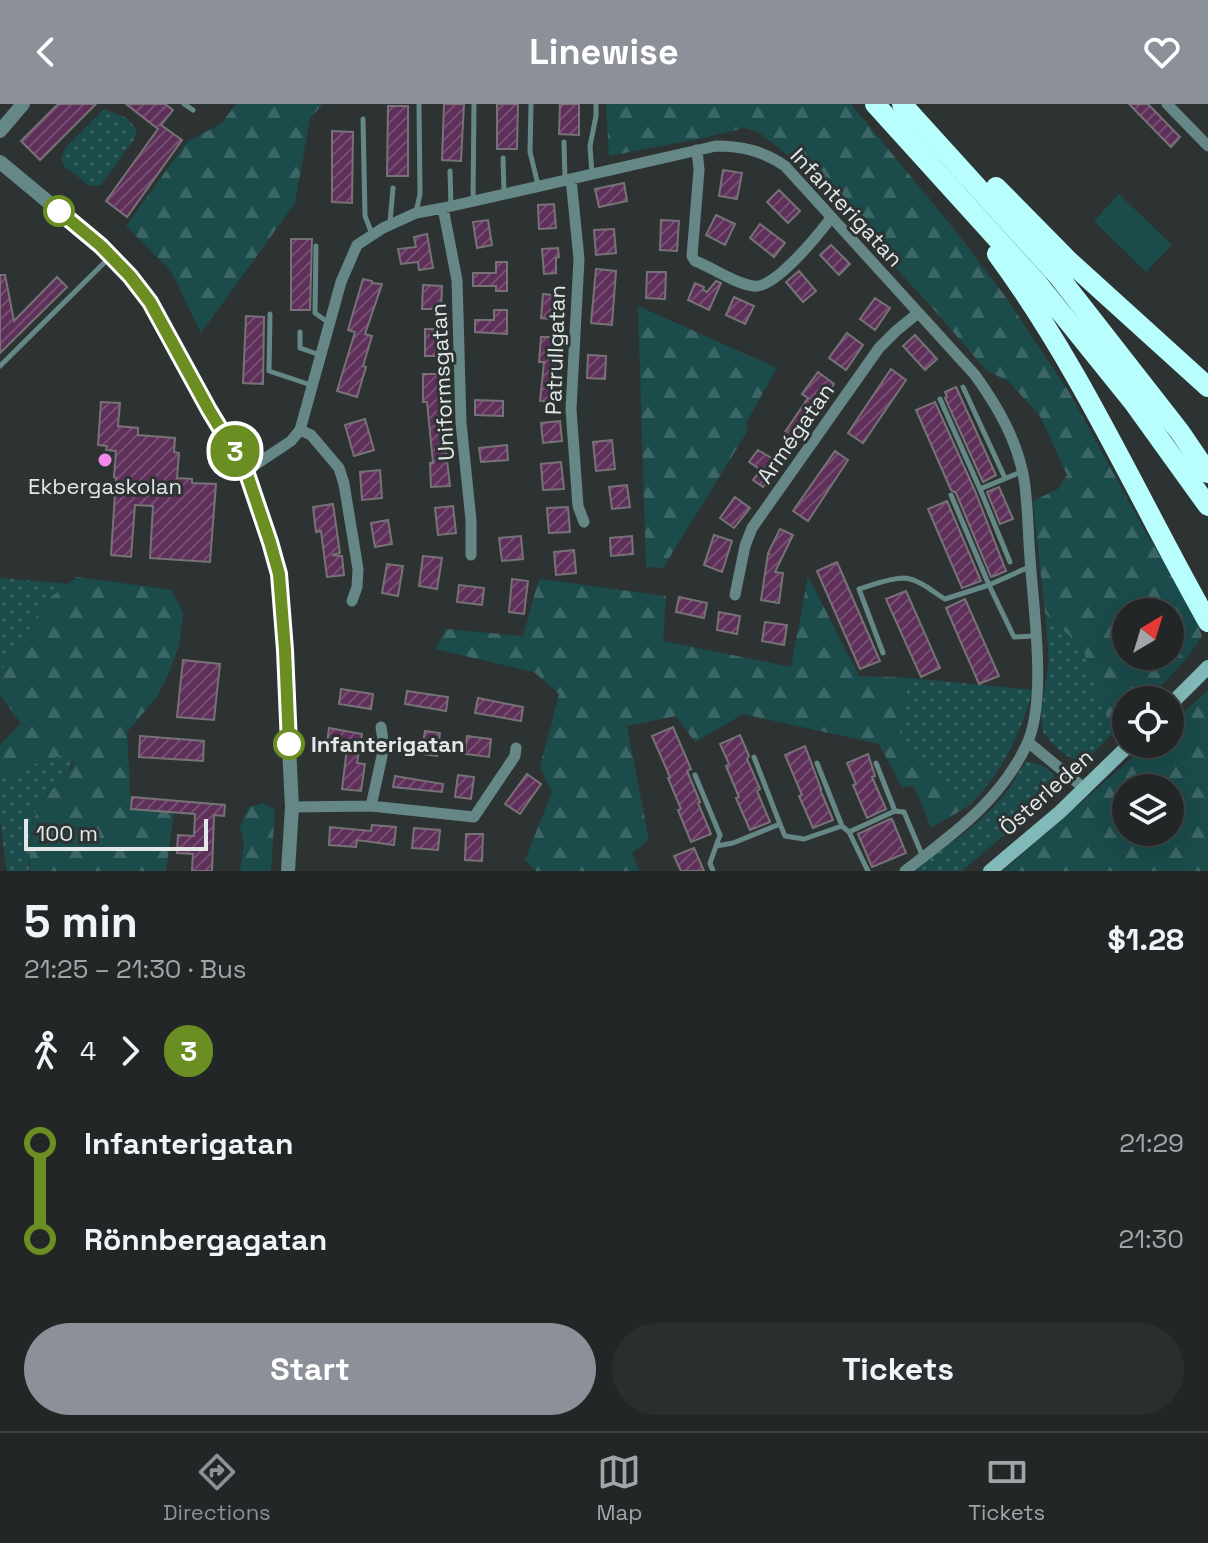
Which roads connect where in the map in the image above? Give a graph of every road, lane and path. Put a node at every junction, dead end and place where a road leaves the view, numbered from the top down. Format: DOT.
graph roads {
  1 [pos="23,104"];
  2 [pos="184,104"];
  3 [pos="419,104"];
  4 [pos="474,104"];
  5 [pos="531,104"];
  6 [pos="596,104"];
  7 [pos="875,104"];
  8 [pos="902,104"];
  9 [pos="1167,104"];
  10 [pos="193,110"];
  11 [pos="363,119"];
  12 [pos="0,131"];
  13 [pos="564,142"];
  14 [pos="1208,146"];
  15 [pos="943,148"];
  16 [pos="697,150"];
  17 [pos="503,158"];
  18 [pos="0,162"];
  19 [pos="450,171"];
  20 [pos="592,174"];
  21 [pos="568,180"];
  22 [pos="538,186"];
  23 [pos="393,188"];
  24 [pos="504,194"];
  25 [pos="473,201"];
  26 [pos="966,204"];
  27 [pos="447,208"];
  28 [pos="416,213"];
  29 [pos="831,218"];
  30 [pos="390,224"];
  31 [pos="372,235"];
  32 [pos="316,246"];
  33 [pos="111,256"];
  34 [pos="918,313"];
  35 [pos="270,314"];
  36 [pos="329,324"];
  37 [pos="300,332"];
  38 [pos="320,355"];
  39 [pos="0,366"];
  40 [pos="312,385"];
  41 [pos="963,387"];
  42 [pos="1208,387"];
  43 [pos="940,399"];
  44 [pos="300,430"];
  45 [pos="246,471"];
  46 [pos="1022,471"];
  47 [pos="1208,473"];
  48 [pos="1005,478"];
  49 [pos="980,489"];
  50 [pos="951,495"];
  51 [pos="1208,506"];
  52 [pos="584,522"];
  53 [pos="471,555"];
  54 [pos="1010,562"];
  55 [pos="1030,566"];
  56 [pos="989,585"];
  57 [pos="735,595"];
  58 [pos="352,601"];
  59 [pos="1208,622"];
  60 [pos="1035,636"];
  61 [pos="883,653"];
  62 [pos="1208,667"];
  63 [pos="1184,691"];
  64 [pos="381,727"];
  65 [pos="1028,742"];
  66 [pos="516,748"];
  67 [pos="754,757"];
  68 [pos="1116,758"];
  69 [pos="817,763"];
  70 [pos="876,763"];
  71 [pos="695,775"];
  72 [pos="1085,789"];
  73 [pos="371,806"];
  74 [pos="292,807"];
  75 [pos="895,811"];
  76 [pos="780,824"];
  77 [pos="842,826"];
  78 [pos="849,832"];
  79 [pos="716,846"];
  80 [pos="923,857"];
  81 [pos="288,871"];
  82 [pos="713,871"];
  83 [pos="868,871"];
  84 [pos="905,871"];
  85 [pos="990,871"];
  1 -- 12 [label="street"];
  2 -- 10 [label="lane"];
  3 -- 28 [label="lane"];
  4 -- 25 [label="lane"];
  5 -- 22 [label="lane"];
  6 -- 20 [label="lane"];
  7 -- 26 [label="highway"];
  8 -- 15 [label="highway"];
  9 -- 14 [label="street"];
  11 -- 31 [label="lane"];
  13 -- 21 [label="lane"];
  15 -- 42 [label="highway"];
  15 -- 47 [label="highway"];
  16 -- 20 [label="street, Infanterigatan"];
  16 -- 29 [label="street, Infanterigatan"];
  16 -- 29 [label="street"];
  17 -- 24 [label="lane"];
  18 -- 33 [label="street"];
  19 -- 27 [label="lane"];
  20 -- 21 [label="street, Infanterigatan"];
  21 -- 22 [label="street, Infanterigatan"];
  21 -- 52 [label="street, Patrullgatan"];
  22 -- 24 [label="street, Infanterigatan"];
  23 -- 30 [label="lane"];
  24 -- 25 [label="street, Infanterigatan"];
  25 -- 27 [label="street, Infanterigatan"];
  26 -- 51 [label="highway"];
  26 -- 59 [label="highway"];
  27 -- 28 [label="street, Infanterigatan"];
  27 -- 53 [label="street, Uniformsgatan"];
  28 -- 30 [label="street, Infanterigatan"];
  29 -- 34 [label="street, Infanterigatan"];
  30 -- 31 [label="street, Infanterigatan"];
  31 -- 36 [label="street, Infanterigatan"];
  32 -- 36 [label="lane"];
  33 -- 39 [label="lane"];
  33 -- 45 [label="street"];
  34 -- 46 [label="street, Infanterigatan"];
  34 -- 57 [label="street, Armégatan"];
  35 -- 40 [label="lane"];
  36 -- 38 [label="street, Infanterigatan"];
  37 -- 38 [label="lane"];
  38 -- 40 [label="street, Infanterigatan"];
  40 -- 44 [label="street, Infanterigatan"];
  41 -- 48 [label="lane"];
  43 -- 49 [label="lane"];
  44 -- 45 [label="street"];
  44 -- 58 [label="street"];
  45 -- 74 [label="street"];
  46 -- 48 [label="lane"];
  46 -- 55 [label="street, Infanterigatan"];
  48 -- 49 [label="lane"];
  49 -- 54 [label="lane"];
  50 -- 56 [label="lane"];
  55 -- 56 [label="lane"];
  55 -- 60 [label="street, Infanterigatan"];
  56 -- 60 [label="lane"];
  56 -- 61 [label="lane"];
  60 -- 65 [label="street, Infanterigatan"];
  62 -- 63 [label="main road"];
  64 -- 73 [label="street"];
  65 -- 72 [label="street"];
  65 -- 80 [label="street, Infanterigatan"];
  66 -- 73 [label="street"];
  67 -- 76 [label="lane"];
  68 -- 72 [label="main road, Österleden"];
  69 -- 77 [label="lane"];
  70 -- 75 [label="lane"];
  71 -- 79 [label="lane"];
  72 -- 85 [label="main road, Österleden"];
  73 -- 74 [label="street"];
  74 -- 81 [label="street"];
  75 -- 78 [label="lane"];
  75 -- 80 [label="lane"];
  76 -- 77 [label="lane"];
  76 -- 79 [label="lane"];
  77 -- 78 [label="lane"];
  78 -- 83 [label="lane"];
  79 -- 82 [label="lane"];
  80 -- 84 [label="street, Infanterigatan"];
}
